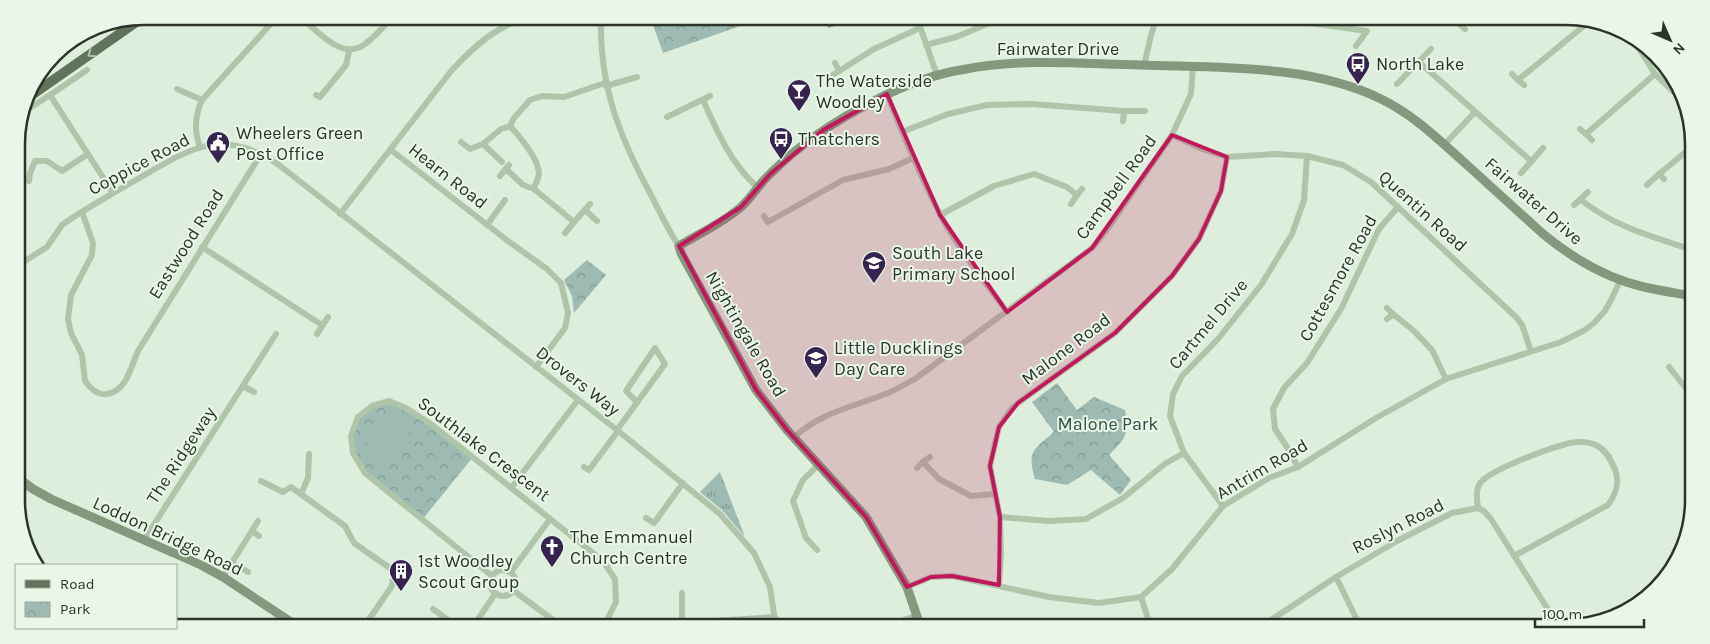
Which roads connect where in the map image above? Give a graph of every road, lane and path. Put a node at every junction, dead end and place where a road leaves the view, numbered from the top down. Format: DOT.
graph roads {
  1 [pos="270,25"];
  2 [pos="310,25"];
  3 [pos="384,25"];
  4 [pos="601,25"];
  5 [pos="919,25"];
  6 [pos="984,25"];
  7 [pos="1154,25"];
  8 [pos="1324,25"];
  9 [pos="1460,25"];
  10 [pos="131,26"];
  11 [pos="504,26"];
  12 [pos="1583,26"];
  13 [pos="920,28"];
  14 [pos="1464,30"];
  15 [pos="926,45"];
  16 [pos="1356,46"];
  17 [pos="1430,49"];
  18 [pos="350,51"];
  19 [pos="1641,51"];
  20 [pos="1419,62"];
  21 [pos="835,64"];
  22 [pos="1144,66"];
  23 [pos="1193,66"];
  24 [pos="87,70"];
  25 [pos="839,71"];
  26 [pos="1512,74"];
  27 [pos="1655,74"];
  28 [pos="937,75"];
  29 [pos="637,77"];
  30 [pos="828,78"];
  31 [pos="1518,80"];
  32 [pos="1397,84"];
  33 [pos="606,85"];
  34 [pos="1524,86"];
  35 [pos="177,89"];
  36 [pos="38,91"];
  37 [pos="1673,91"];
  38 [pos="886,94"];
  39 [pos="50,95"];
  40 [pos="710,96"];
  41 [pos="320,98"];
  42 [pos="202,100"];
  43 [pos="703,100"];
  44 [pos="31,107"];
  45 [pos="1124,111"];
  46 [pos="1144,111"];
  47 [pos="1475,112"];
  48 [pos="667,118"];
  49 [pos="1123,122"];
  50 [pos="510,126"];
  51 [pos="1580,129"];
  52 [pos="902,132"];
  53 [pos="1586,134"];
  54 [pos="1172,135"];
  55 [pos="1592,140"];
  56 [pos="461,142"];
  57 [pos="483,144"];
  58 [pos="1444,144"];
  59 [pos="200,147"];
  60 [pos="1543,148"];
  61 [pos="390,150"];
  62 [pos="88,154"];
  63 [pos="261,154"];
  64 [pos="1685,154"];
  65 [pos="1307,156"];
  66 [pos="1227,157"];
  67 [pos="913,158"];
  68 [pos="1531,161"];
  69 [pos="502,162"];
  70 [pos="1521,173"];
  71 [pos="500,176"];
  72 [pos="29,181"];
  73 [pos="1647,185"];
  74 [pos="757,187"];
  75 [pos="534,189"];
  76 [pos="1082,189"];
  77 [pos="1588,192"];
  78 [pos="113,193"];
  79 [pos="313,193"];
  80 [pos="1077,195"];
  81 [pos="505,200"];
  82 [pos="1581,200"];
  83 [pos="590,204"];
  84 [pos="1070,204"];
  85 [pos="1574,205"];
  86 [pos="1398,206"];
  87 [pos="585,210"];
  88 [pos="82,212"];
  89 [pos="340,214"];
  90 [pos="940,214"];
  91 [pos="764,216"];
  92 [pos="597,221"];
  93 [pos="574,222"];
  94 [pos="486,225"];
  95 [pos="566,232"];
  96 [pos="679,246"];
  97 [pos="202,247"];
  98 [pos="1685,247"];
  99 [pos="25,261"];
  100 [pos="1620,281"];
  101 [pos="1685,295"];
  102 [pos="1387,308"];
  103 [pos="1007,312"];
  104 [pos="1393,314"];
  105 [pos="328,317"];
  106 [pos="1387,319"];
  107 [pos="322,325"];
  108 [pos="276,334"];
  109 [pos="317,334"];
  110 [pos="1531,351"];
  111 [pos="1669,366"];
  112 [pos="536,367"];
  113 [pos="1446,379"];
  114 [pos="243,386"];
  115 [pos="1685,386"];
  116 [pos="254,392"];
  117 [pos="578,400"];
  118 [pos="637,402"];
  119 [pos="617,431"];
  120 [pos="794,437"];
  121 [pos="1184,453"];
  122 [pos="309,454"];
  123 [pos="930,457"];
  124 [pos="923,462"];
  125 [pos="818,465"];
  126 [pos="1298,467"];
  127 [pos="917,468"];
  128 [pos="589,470"];
  129 [pos="261,481"];
  130 [pos="25,482"];
  131 [pos="683,483"];
  132 [pos="511,488"];
  133 [pos="301,494"];
  134 [pos="994,494"];
  135 [pos="1223,506"];
  136 [pos="1478,508"];
  137 [pos="1000,517"];
  138 [pos="646,518"];
  139 [pos="550,519"];
  140 [pos="258,521"];
  141 [pos="252,530"];
  142 [pos="259,536"];
  143 [pos="144,540"];
  144 [pos="816,545"];
  145 [pos="1514,556"];
  146 [pos="232,563"];
  147 [pos="248,572"];
  148 [pos="511,572"];
  149 [pos="492,576"];
  150 [pos="223,577"];
  151 [pos="1336,577"];
  152 [pos="999,585"];
  153 [pos="907,587"];
  154 [pos="514,591"];
  155 [pos="682,593"];
  156 [pos="496,594"];
  157 [pos="1141,596"];
  158 [pos="433,609"];
  159 [pos="918,614"];
  160 [pos="775,617"];
  161 [pos="286,619"];
  162 [pos="369,619"];
  163 [pos="446,619"];
  164 [pos="478,619"];
  165 [pos="552,619"];
  166 [pos="608,619"];
  167 [pos="682,619"];
  168 [pos="744,619"];
  169 [pos="905,619"];
  170 [pos="919,619"];
  171 [pos="1148,619"];
  172 [pos="1273,619"];
  173 [pos="1357,619"];
  174 [pos="1553,619"];
  1 -- 42 [label="street"];
  2 -- 18 [label="street"];
  3 -- 18 [label="street"];
  4 -- 33 [label="street, Nightingale Road"];
  5 -- 13 [label="street"];
  6 -- 15 [label="street"];
  7 -- 22 [label="street"];
  8 -- 16 [label="street"];
  9 -- 14 [label="street"];
  10 -- 36 [label="main road, one-way"];
  11 -- 61 [label="street"];
  12 -- 31 [label="street"];
  13 -- 15 [label="street"];
  13 -- 25 [label="street"];
  15 -- 28 [label="street"];
  17 -- 20 [label="street"];
  18 -- 41 [label="street"];
  19 -- 27 [label="street"];
  20 -- 32 [label="street"];
  20 -- 47 [label="street, Fairwater Drive"];
  21 -- 25 [label="street"];
  22 -- 23 [label="street, Fairwater Drive"];
  22 -- 28 [label="street, Fairwater Drive"];
  23 -- 54 [label="street, Campbell Road"];
  23 -- 58 [label="street, Fairwater Drive"];
  24 -- 39 [label="street"];
  25 -- 30 [label="street"];
  26 -- 31 [label="street"];
  27 -- 37 [label="street"];
  27 -- 53 [label="street"];
  28 -- 38 [label="street, Fairwater Drive"];
  29 -- 33 [label="street"];
  31 -- 34 [label="street"];
  33 -- 50 [label="street"];
  33 -- 96 [label="street, Nightingale Road"];
  35 -- 42 [label="street"];
  38 -- 52 [label="street"];
  38 -- 74 [label="street, Fairwater Drive"];
  39 -- 44 [label="street"];
  39 -- 62 [label="street"];
  40 -- 43 [label="street"];
  42 -- 59 [label="street"];
  43 -- 48 [label="street"];
  43 -- 74 [label="street"];
  45 -- 46 [label="street"];
  45 -- 49 [label="street"];
  45 -- 52 [label="street"];
  47 -- 58 [label="street"];
  47 -- 68 [label="street, Fairwater Drive"];
  50 -- 57 [label="street"];
  50 -- 75 [label="street"];
  51 -- 53 [label="street"];
  52 -- 67 [label="street"];
  53 -- 55 [label="street"];
  54 -- 66 [label="street, Quentin Road"];
  54 -- 103 [label="street, Campbell Road"];
  56 -- 57 [label="street"];
  57 -- 69 [label="street"];
  58 -- 100 [label="street, Fairwater Drive"];
  59 -- 63 [label="street, Coppice Road"];
  59 -- 78 [label="street, Coppice Road"];
  60 -- 68 [label="street, Fairwater Drive"];
  61 -- 89 [label="street"];
  61 -- 94 [label="street, Hearn Road"];
  62 -- 72 [label="street"];
  62 -- 78 [label="street"];
  63 -- 79 [label="street, Coppice Road"];
  63 -- 97 [label="street, Eastwood Road"];
  64 -- 73 [label="street"];
  65 -- 66 [label="street, Quentin Road"];
  65 -- 86 [label="street, Quentin Road"];
  65 -- 121 [label="street, Cartmel Drive"];
  66 -- 134 [label="street, Malone Road"];
  67 -- 90 [label="street"];
  67 -- 91 [label="street"];
  68 -- 70 [label="street, Fairwater Drive"];
  71 -- 75 [label="street"];
  74 -- 96 [label="street, Fairwater Drive"];
  75 -- 93 [label="street"];
  76 -- 80 [label="street"];
  77 -- 82 [label="street"];
  78 -- 88 [label="street, Coppice Road"];
  79 -- 89 [label="street, Drovers Way"];
  80 -- 84 [label="street"];
  80 -- 90 [label="street"];
  81 -- 94 [label="street, Hearn Road"];
  82 -- 85 [label="street"];
  82 -- 98 [label="street"];
  83 -- 87 [label="street"];
  86 -- 110 [label="street, Quentin Road"];
  86 -- 126 [label="street, Cottesmore Road"];
  87 -- 92 [label="street"];
  87 -- 93 [label="street"];
  88 -- 97 [label="street, Eastwood Road"];
  88 -- 99 [label="street, Coppice Road"];
  89 -- 112 [label="street, Drovers Way"];
  90 -- 103 [label="street"];
  93 -- 95 [label="street"];
  94 -- 112 [label="street, Hearn Road"];
  96 -- 120 [label="street, Nightingale Road"];
  97 -- 107 [label="street"];
  100 -- 101 [label="street, Fairwater Drive"];
  100 -- 110 [label="street, Antrim Road"];
  102 -- 104 [label="street"];
  103 -- 120 [label="street, Campbell Road"];
  104 -- 106 [label="street"];
  104 -- 113 [label="street"];
  105 -- 107 [label="street"];
  107 -- 109 [label="street"];
  108 -- 114 [label="street, The Ridgeway"];
  110 -- 113 [label="street, Antrim Road"];
  111 -- 115 [label="street"];
  112 -- 117 [label="street, Drovers Way"];
  113 -- 126 [label="street, Antrim Road"];
  114 -- 116 [label="street"];
  114 -- 143 [label="street, The Ridgeway"];
  117 -- 119 [label="street, Drovers Way"];
  117 -- 132 [label="street"];
  118 -- 118 [label="street"];
  118 -- 119 [label="street"];
  119 -- 128 [label="street"];
  119 -- 131 [label="street, Drovers Way"];
  120 -- 125 [label="street, Nightingale Road"];
  121 -- 135 [label="street, Cartmel Drive"];
  121 -- 137 [label="street"];
  122 -- 133 [label="street"];
  123 -- 124 [label="street"];
  124 -- 127 [label="street"];
  124 -- 134 [label="street"];
  125 -- 144 [label="street"];
  125 -- 153 [label="street, Nightingale Road"];
  126 -- 135 [label="street, Antrim Road"];
  129 -- 133 [label="street"];
  130 -- 143 [label="street, Loddon Bridge Road"];
  131 -- 138 [label="street"];
  131 -- 160 [label="street, Drovers Way"];
  132 -- 139 [label="street, Southlake Crescent"];
  132 -- 149 [label="street, Southlake Crescent"];
  133 -- 162 [label="street"];
  134 -- 137 [label="street, Malone Road"];
  135 -- 157 [label="street, Antrim Road"];
  136 -- 145 [label="street"];
  136 -- 145 [label="street"];
  136 -- 151 [label="street, Roslyn Road"];
  137 -- 152 [label="street, Malone Road"];
  139 -- 148 [label="street, Southlake Crescent"];
  139 -- 166 [label="street, Southlake Crescent"];
  140 -- 141 [label="street"];
  141 -- 142 [label="street"];
  141 -- 146 [label="street"];
  143 -- 150 [label="street, Loddon Bridge Road"];
  145 -- 174 [label="street"];
  146 -- 147 [label="street"];
  146 -- 150 [label="street"];
  148 -- 149 [label="street"];
  148 -- 154 [label="street"];
  149 -- 156 [label="street"];
  150 -- 161 [label="street, Loddon Bridge Road"];
  151 -- 172 [label="street, Roslyn Road"];
  151 -- 173 [label="street"];
  152 -- 153 [label="street"];
  152 -- 157 [label="street"];
  153 -- 159 [label="street, Nightingale Road"];
  154 -- 156 [label="street"];
  154 -- 165 [label="street"];
  155 -- 167 [label="street"];
  156 -- 164 [label="street"];
  157 -- 171 [label="street"];
  158 -- 163 [label="street"];
  159 -- 169 [label="street"];
  159 -- 170 [label="street, Nightingale Road"];
  160 -- 168 [label="street"];
}
